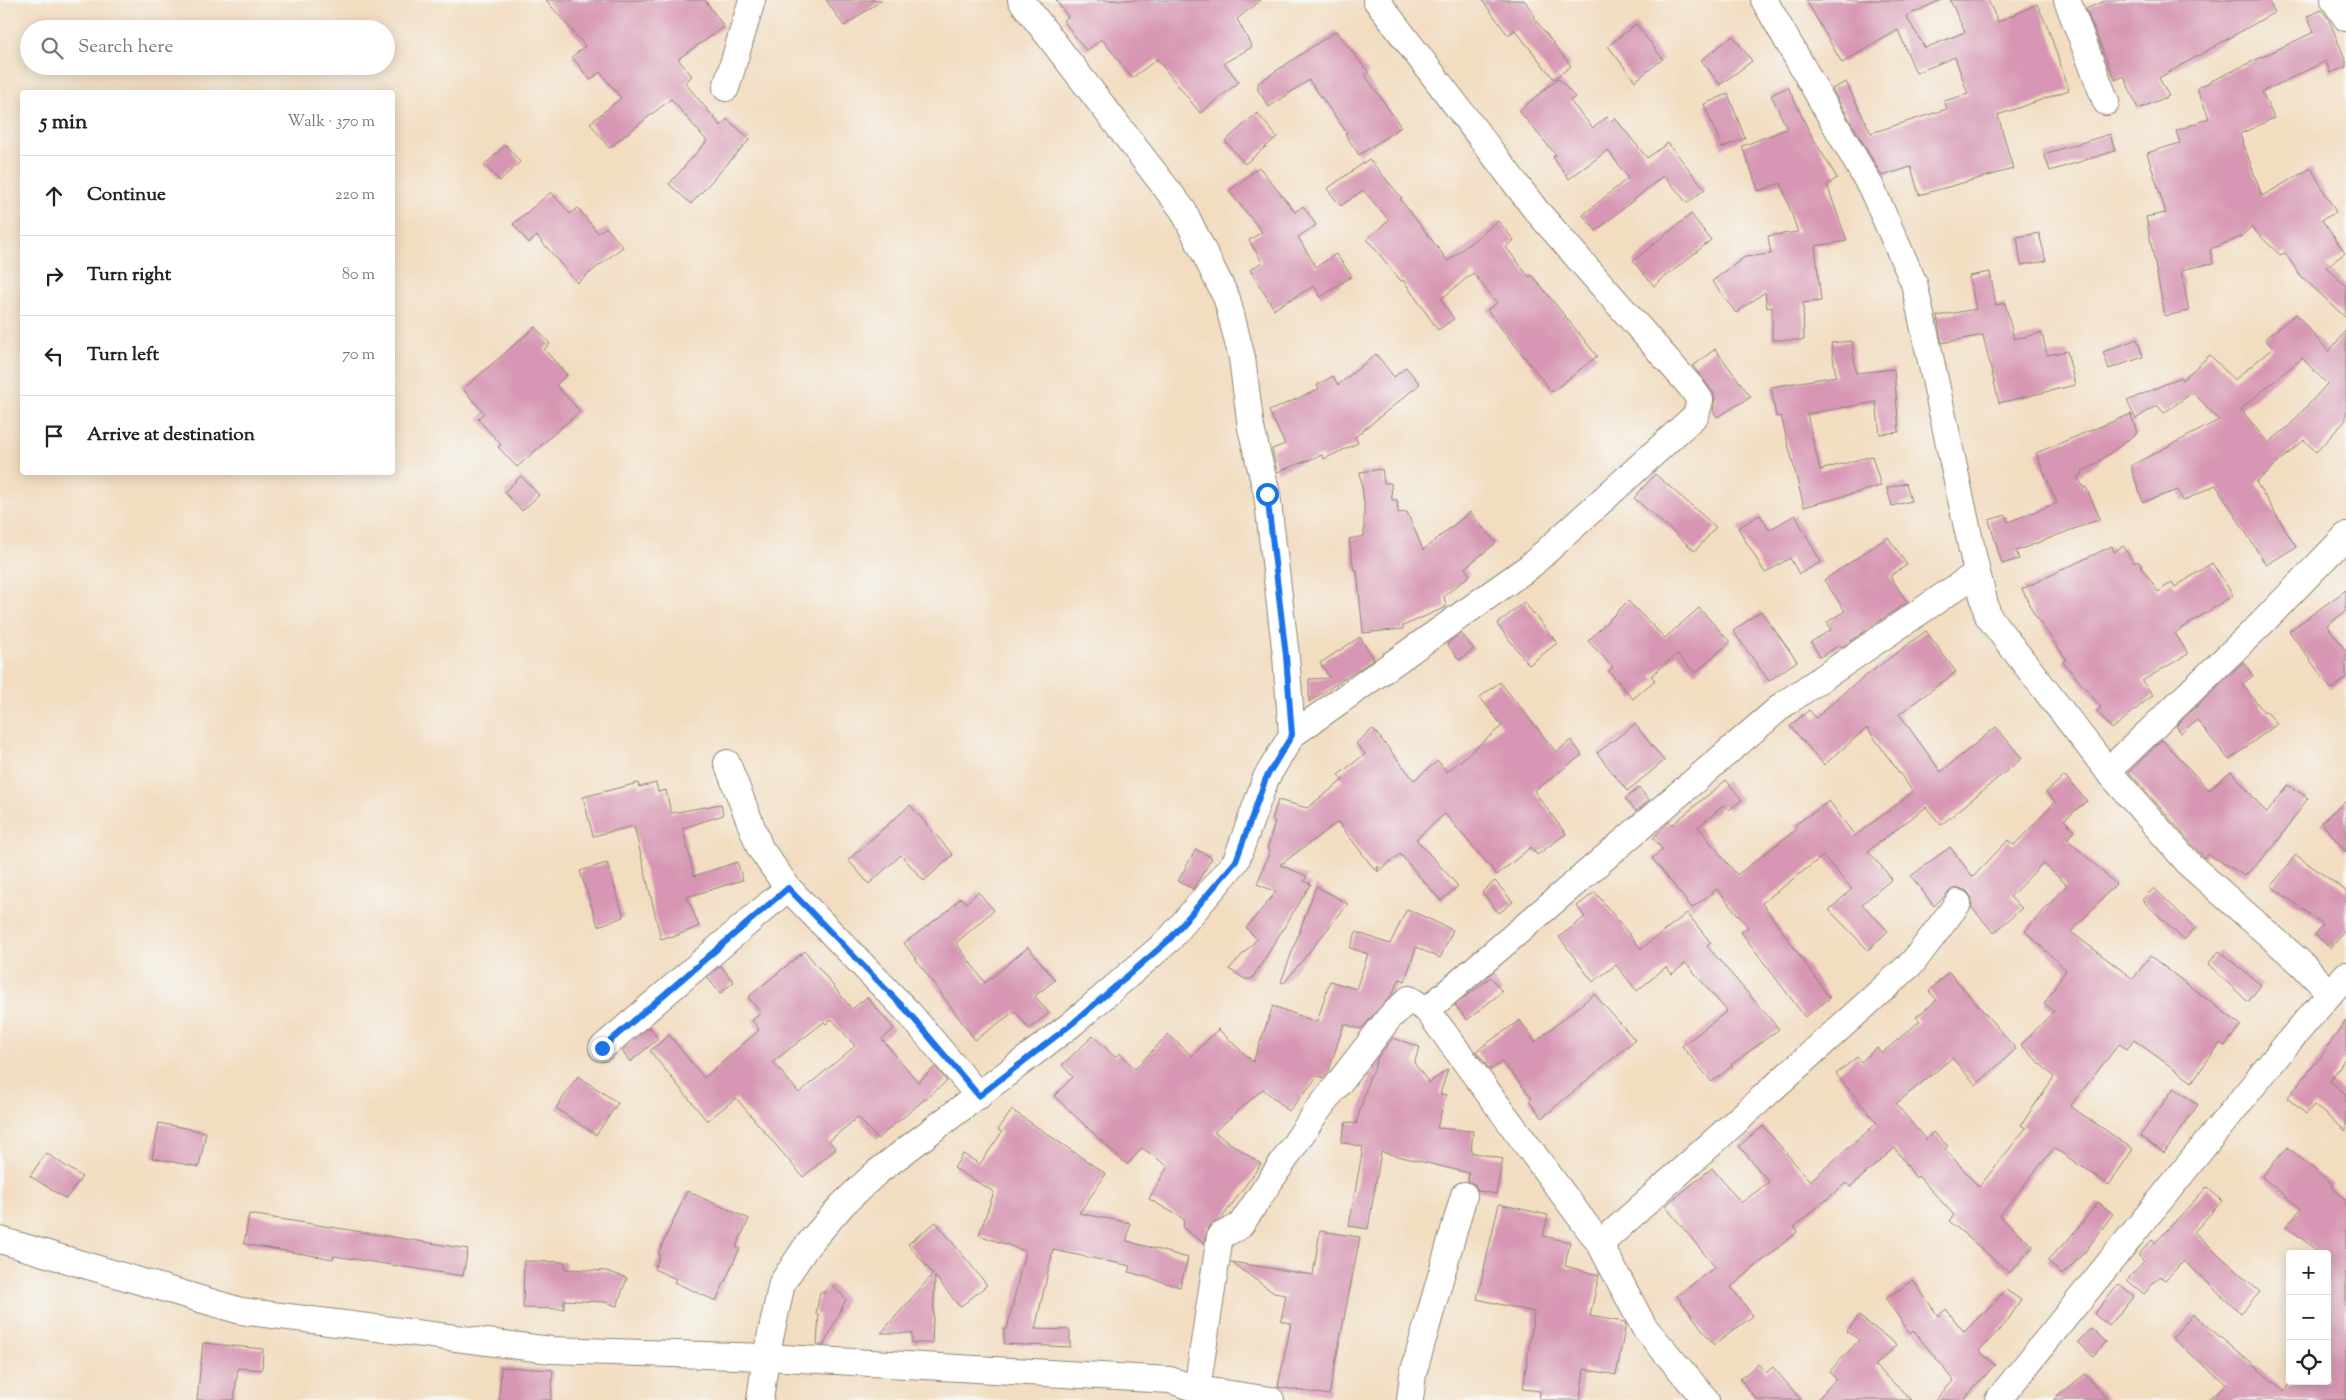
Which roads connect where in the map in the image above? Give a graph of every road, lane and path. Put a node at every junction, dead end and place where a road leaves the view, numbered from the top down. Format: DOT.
graph roads {
  1 [pos="752,0"];
  2 [pos="1021,0"];
  3 [pos="1376,0"];
  4 [pos="1764,0"];
  5 [pos="2067,0"];
  6 [pos="2334,0"];
  7 [pos="2346,18"];
  8 [pos="726,88"];
  9 [pos="2106,102"];
  10 [pos="2346,536"];
  11 [pos="1977,573"];
  12 [pos="1292,735"];
  13 [pos="727,763"];
  14 [pos="2108,771"];
  15 [pos="788,888"];
  16 [pos="1958,903"];
  17 [pos="2338,984"];
  18 [pos="1428,1010"];
  19 [pos="602,1048"];
  20 [pos="979,1096"];
  21 [pos="1464,1195"];
  22 [pos="0,1240"];
  23 [pos="1600,1244"];
  24 [pos="766,1357"];
  25 [pos="1197,1389"];
  26 [pos="760,1400"];
  27 [pos="1271,1400"];
  28 [pos="1410,1400"];
  29 [pos="1706,1400"];
  30 [pos="1998,1400"];
  1 -- 8 [label="street"];
  2 -- 12 [label="street"];
  3 -- 12 [label="street"];
  4 -- 11 [label="street"];
  5 -- 9 [label="street"];
  6 -- 7 [label="street"];
  10 -- 14 [label="street"];
  11 -- 14 [label="street"];
  11 -- 18 [label="street"];
  12 -- 20 [label="street"];
  13 -- 15 [label="street"];
  14 -- 17 [label="street"];
  15 -- 19 [label="street"];
  15 -- 20 [label="street"];
  16 -- 23 [label="street"];
  17 -- 30 [label="street"];
  18 -- 23 [label="street"];
  18 -- 25 [label="street"];
  20 -- 24 [label="street"];
  21 -- 28 [label="street"];
  22 -- 24 [label="street"];
  23 -- 29 [label="street"];
  24 -- 25 [label="street"];
  24 -- 26 [label="street"];
  25 -- 27 [label="street"];
}
